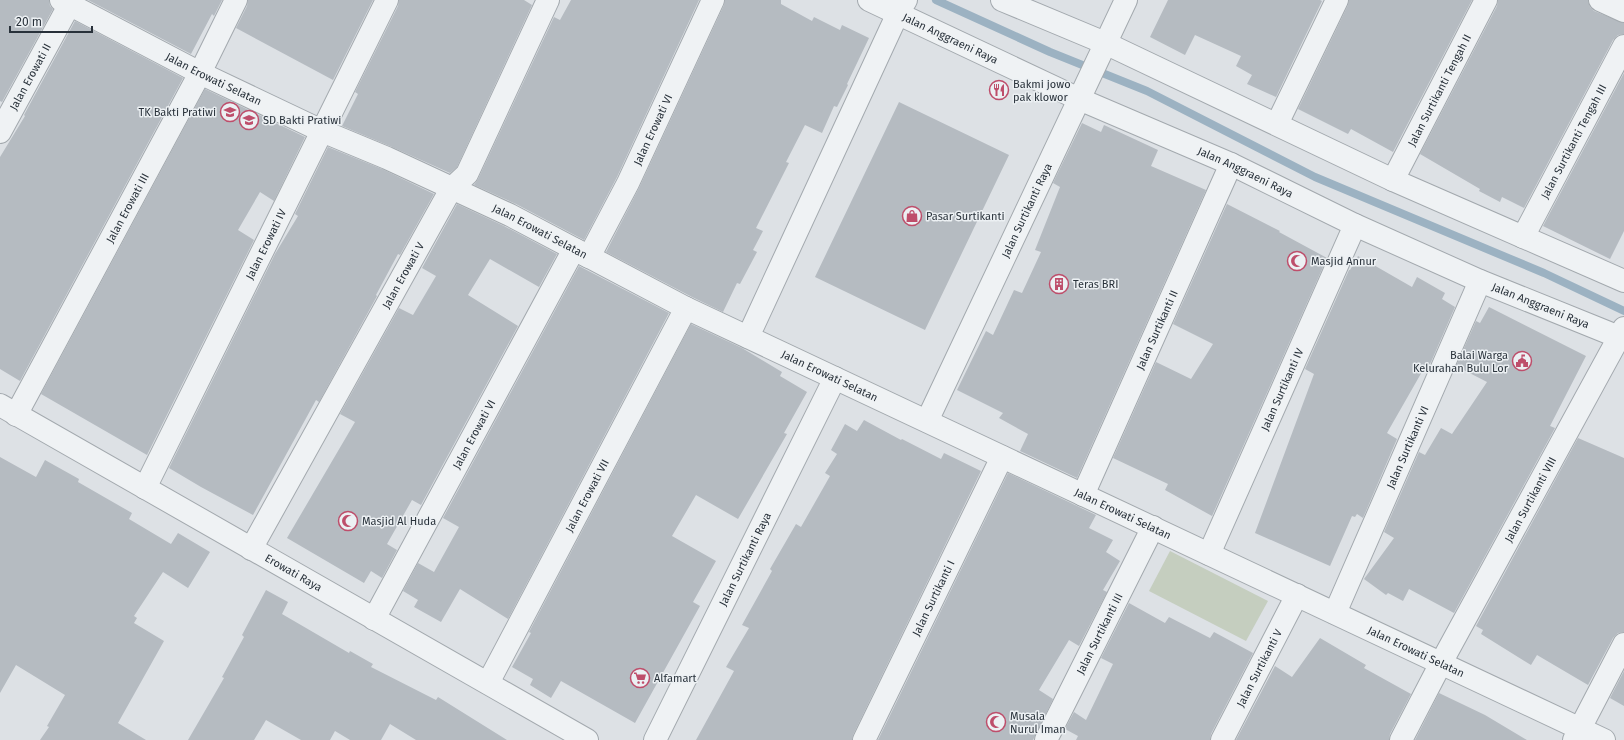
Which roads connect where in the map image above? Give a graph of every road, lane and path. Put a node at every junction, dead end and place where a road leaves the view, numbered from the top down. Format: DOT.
graph roads {
  1 [pos="236,0"];
  2 [pos="387,0"];
  3 [pos="548,0"];
  4 [pos="713,0"];
  5 [pos="869,0"];
  6 [pos="1002,0"];
  7 [pos="1126,0"];
  8 [pos="1337,0"];
  9 [pos="1486,0"];
  10 [pos="1600,0"];
  11 [pos="68,1"];
  12 [pos="902,7"];
  13 [pos="1624,11"];
  14 [pos="1624,46"];
  15 [pos="1103,47"];
  16 [pos="200,73"];
  17 [pos="1081,94"];
  18 [pos="1277,124"];
  19 [pos="322,131"];
  20 [pos="0,132"];
  21 [pos="1230,164"];
  22 [pos="1393,180"];
  23 [pos="451,189"];
  24 [pos="1355,225"];
  25 [pos="1522,237"];
  26 [pos="582,253"];
  27 [pos="1480,280"];
  28 [pos="1624,281"];
  29 [pos="686,308"];
  30 [pos="1622,334"];
  31 [pos="748,337"];
  32 [pos="834,378"];
  33 [pos="8,410"];
  34 [pos="927,421"];
  35 [pos="1002,457"];
  36 [pos="145,488"];
  37 [pos="1083,495"];
  38 [pos="1152,527"];
  39 [pos="251,549"];
  40 [pos="1209,554"];
  41 [pos="1297,595"];
  42 [pos="1335,613"];
  43 [pos="374,619"];
  44 [pos="1624,644"];
  45 [pos="1441,663"];
  46 [pos="488,682"];
  47 [pos="1577,734"];
  48 [pos="587,740"];
  49 [pos="655,740"];
  50 [pos="864,740"];
  51 [pos="1046,740"];
  52 [pos="1222,740"];
  53 [pos="1401,740"];
  54 [pos="1604,740"];
  1 -- 16 [label="street, Jalan Erowati III"];
  2 -- 19 [label="street, Jalan Erowati IV"];
  3 -- 23 [label="street, Jalan Erowati V"];
  4 -- 26 [label="street, Jalan Erowati VI"];
  5 -- 12 [label="street, Jalan Anggraeni Raya"];
  6 -- 15 [label="street"];
  7 -- 15 [label="street, Jalan Surtikanti Raya"];
  8 -- 18 [label="street"];
  9 -- 22 [label="street, Jalan Surtikanti Tengah II"];
  10 -- 13 [label="street"];
  11 -- 16 [label="street, Jalan Erowati Selatan"];
  11 -- 20 [label="street, Jalan Erowati II"];
  12 -- 17 [label="street, Jalan Anggraeni Raya"];
  12 -- 31 [label="street"];
  14 -- 25 [label="street, Jalan Surtikanti Tengah III"];
  15 -- 17 [label="street, Jalan Surtikanti Raya"];
  15 -- 18 [label="street"];
  16 -- 19 [label="street, Jalan Erowati Selatan"];
  16 -- 33 [label="street, Jalan Erowati III"];
  17 -- 21 [label="street, Jalan Anggraeni Raya"];
  17 -- 34 [label="street, Jalan Surtikanti Raya"];
  18 -- 22 [label="street"];
  19 -- 23 [label="street, Jalan Erowati Selatan"];
  19 -- 36 [label="street, Jalan Erowati IV"];
  21 -- 24 [label="street, Jalan Anggraeni Raya"];
  21 -- 37 [label="street, Jalan Surtikanti II"];
  22 -- 25 [label="street"];
  23 -- 26 [label="street, Jalan Erowati Selatan"];
  23 -- 39 [label="street, Jalan Erowati V"];
  24 -- 27 [label="street, Jalan Anggraeni Raya"];
  24 -- 40 [label="street, Jalan Surtikanti IV"];
  25 -- 28 [label="street"];
  26 -- 29 [label="street, Jalan Erowati Selatan"];
  26 -- 43 [label="street, Jalan Erowati VI"];
  27 -- 30 [label="street, Jalan Anggraeni Raya"];
  27 -- 42 [label="street, Jalan Surtikanti VI"];
  29 -- 31 [label="street, Jalan Erowati Selatan"];
  29 -- 46 [label="street, Jalan Erowati VII"];
  30 -- 45 [label="street, Jalan Surtikanti VIII"];
  31 -- 32 [label="street, Jalan Erowati Selatan"];
  32 -- 34 [label="street, Jalan Erowati Selatan"];
  32 -- 49 [label="street, Jalan Surtikanti Raya"];
  33 -- 36 [label="street, Erowati Raya"];
  34 -- 35 [label="street, Jalan Erowati Selatan"];
  35 -- 37 [label="street, Jalan Erowati Selatan"];
  35 -- 50 [label="street, Jalan Surtikanti I"];
  36 -- 39 [label="street, Erowati Raya"];
  37 -- 38 [label="street, Jalan Erowati Selatan"];
  38 -- 40 [label="street, Jalan Erowati Selatan"];
  38 -- 51 [label="street, Jalan Surtikanti III"];
  39 -- 43 [label="street, Erowati Raya"];
  40 -- 41 [label="street, Jalan Erowati Selatan"];
  41 -- 42 [label="street, Jalan Erowati Selatan"];
  41 -- 52 [label="street, Jalan Surtikanti V"];
  42 -- 45 [label="street, Jalan Erowati Selatan"];
  43 -- 46 [label="street, Erowati Raya"];
  44 -- 47 [label="street"];
  45 -- 47 [label="street, Jalan Erowati Selatan"];
  45 -- 53 [label="street, Jalan Surtikanti VIII"];
  46 -- 48 [label="street, Erowati Raya"];
  47 -- 54 [label="street, Jalan Erowati Selatan"];
}
